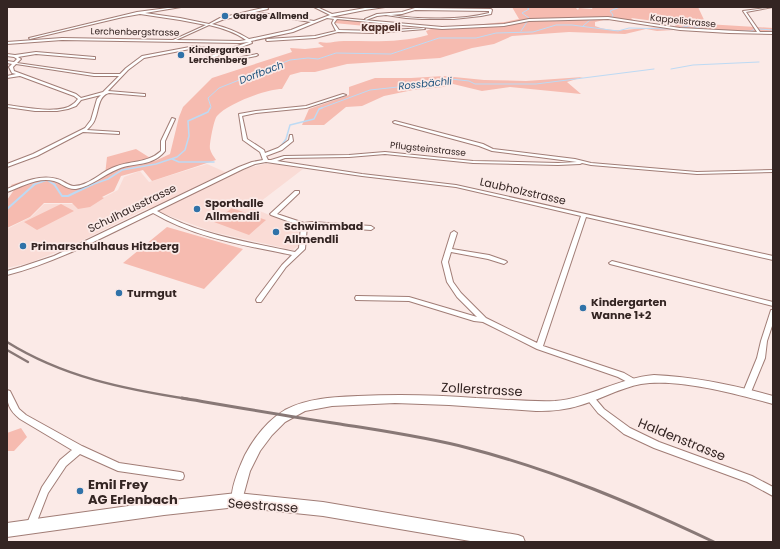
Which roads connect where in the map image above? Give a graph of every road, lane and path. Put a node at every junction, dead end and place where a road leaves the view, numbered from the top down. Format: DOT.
graph roads {
  1 [pos="180,7"];
  2 [pos="315,7"];
  3 [pos="384,7"];
  4 [pos="773,7"];
  5 [pos="267,8"];
  6 [pos="249,12"];
  7 [pos="137,13"];
  8 [pos="384,14"];
  9 [pos="332,15"];
  10 [pos="327,17"];
  11 [pos="336,18"];
  12 [pos="364,20"];
  13 [pos="314,22"];
  14 [pos="207,25"];
  15 [pos="431,29"];
  16 [pos="338,31"];
  17 [pos="759,32"];
  18 [pos="773,33"];
  19 [pos="263,38"];
  20 [pos="249,40"];
  21 [pos="173,41"];
  22 [pos="15,42"];
  23 [pos="7,43"];
  24 [pos="223,52"];
  25 [pos="7,55"];
  26 [pos="256,55"];
  27 [pos="15,56"];
  28 [pos="94,58"];
  29 [pos="7,62"];
  30 [pos="16,63"];
  31 [pos="20,75"];
  32 [pos="120,75"];
  33 [pos="7,77"];
  34 [pos="106,93"];
  35 [pos="144,95"];
  36 [pos="344,95"];
  37 [pos="80,99"];
  38 [pos="7,106"];
  39 [pos="173,119"];
  40 [pos="395,122"];
  41 [pos="83,131"];
  42 [pos="118,133"];
  43 [pos="291,136"];
  44 [pos="265,158"];
  45 [pos="273,161"];
  46 [pos="582,163"];
  47 [pos="7,166"];
  48 [pos="773,171"];
  49 [pos="7,191"];
  50 [pos="297,192"];
  51 [pos="152,210"];
  52 [pos="584,215"];
  53 [pos="304,226"];
  54 [pos="371,228"];
  55 [pos="454,233"];
  56 [pos="448,250"];
  57 [pos="295,254"];
  58 [pos="773,258"];
  59 [pos="504,262"];
  60 [pos="612,263"];
  61 [pos="7,273"];
  62 [pos="358,298"];
  63 [pos="259,300"];
  64 [pos="773,304"];
  65 [pos="773,312"];
  66 [pos="484,320"];
  67 [pos="539,347"];
  68 [pos="633,382"];
  69 [pos="747,392"];
  70 [pos="7,393"];
  71 [pos="590,398"];
  72 [pos="773,400"];
  73 [pos="79,449"];
  74 [pos="180,476"];
  75 [pos="773,492"];
  76 [pos="237,500"];
  77 [pos="31,526"];
  78 [pos="7,530"];
  79 [pos="518,542"];
  1 -- 7 [label="street"];
  2 -- 9 [label="street"];
  3 -- 9 [label="street"];
  4 -- 17 [label="street"];
  5 -- 6 [label="street"];
  6 -- 13 [label="street"];
  6 -- 14 [label="street"];
  7 -- 14 [label="street"];
  7 -- 22 [label="street"];
  8 -- 8 [label="street"];
  8 -- 12 [label="street"];
  9 -- 10 [label="street"];
  10 -- 11 [label="street, Kappelistrasse"];
  10 -- 13 [label="street"];
  11 -- 12 [label="street, Kappelistrasse"];
  11 -- 16 [label="street"];
  12 -- 17 [label="street, Kappelistrasse"];
  13 -- 19 [label="street"];
  14 -- 20 [label="street"];
  14 -- 21 [label="street"];
  15 -- 16 [label="street"];
  16 -- 19 [label="street"];
  17 -- 18 [label="street, Kappelistrasse"];
  19 -- 20 [label="street, Lerchenbergstrasse"];
  20 -- 21 [label="street, Lerchenbergstrasse"];
  20 -- 24 [label="street"];
  21 -- 22 [label="street, Lerchenbergstrasse"];
  22 -- 23 [label="street, Lerchenbergstrasse"];
  24 -- 26 [label="street"];
  24 -- 32 [label="street"];
  25 -- 27 [label="street"];
  27 -- 28 [label="street"];
  27 -- 30 [label="street"];
  29 -- 30 [label="street"];
  30 -- 31 [label="street"];
  30 -- 32 [label="street"];
  31 -- 33 [label="street"];
  31 -- 37 [label="street"];
  32 -- 34 [label="street"];
  34 -- 35 [label="street"];
  34 -- 37 [label="street"];
  34 -- 41 [label="street"];
  36 -- 44 [label="street"];
  37 -- 38 [label="street"];
  39 -- 49 [label="street"];
  40 -- 46 [label="street, Pflugsteinstrasse"];
  41 -- 42 [label="street"];
  41 -- 47 [label="street"];
  43 -- 44 [label="street"];
  44 -- 45 [label="street, Laubholzstrasse"];
  44 -- 51 [label="street, Schulhausstrasse"];
  45 -- 46 [label="street, Pflugsteinstrasse"];
  45 -- 52 [label="street, Laubholzstrasse"];
  46 -- 48 [label="street, Pflugsteinstrasse"];
  50 -- 53 [label="street"];
  51 -- 57 [label="street"];
  51 -- 61 [label="street, Schulhausstrasse"];
  52 -- 58 [label="street, Laubholzstrasse"];
  52 -- 67 [label="street"];
  53 -- 54 [label="street"];
  53 -- 57 [label="street"];
  55 -- 56 [label="street"];
  56 -- 59 [label="street"];
  56 -- 66 [label="street"];
  57 -- 63 [label="street"];
  60 -- 64 [label="street"];
  62 -- 66 [label="street"];
  65 -- 69 [label="street"];
  66 -- 67 [label="street"];
  67 -- 68 [label="street"];
  68 -- 69 [label="street, Zollerstrasse"];
  68 -- 71 [label="street, Zollerstrasse"];
  69 -- 72 [label="street, Zollerstrasse"];
  70 -- 73 [label="street"];
  71 -- 75 [label="street, Haldenstrasse"];
  71 -- 76 [label="street, Zollerstrasse"];
  73 -- 74 [label="street"];
  73 -- 77 [label="street"];
  76 -- 77 [label="main road, Seestrasse"];
  76 -- 79 [label="main road, Seestrasse"];
  77 -- 78 [label="main road, Seestrasse"];
}
